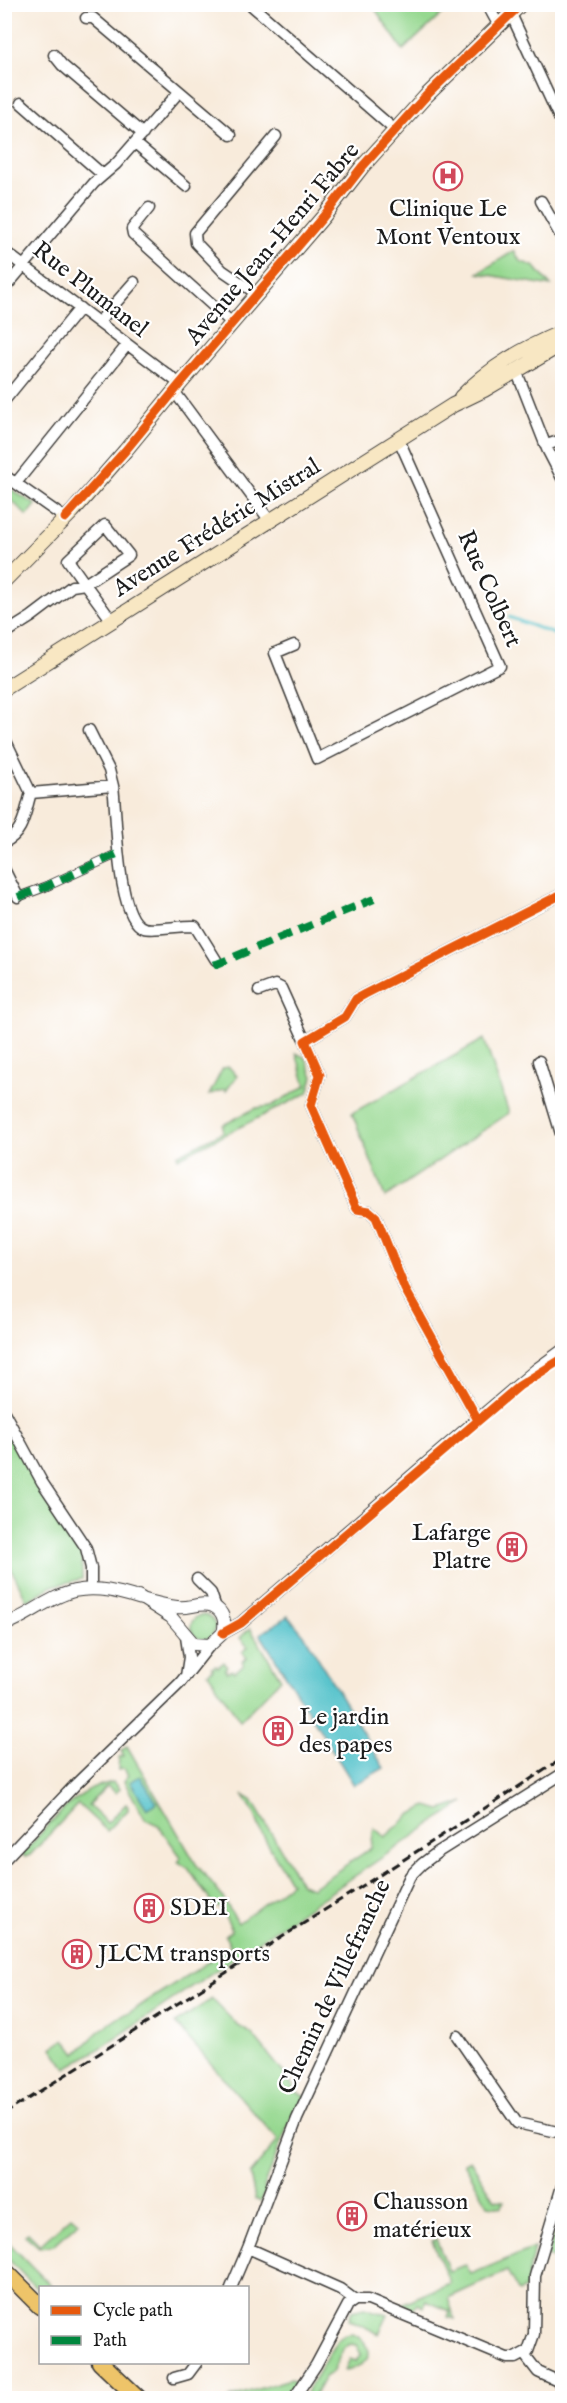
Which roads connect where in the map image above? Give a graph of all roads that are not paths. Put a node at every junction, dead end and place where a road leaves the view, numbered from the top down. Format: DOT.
graph roads {
  1 [pos="250,4"];
  2 [pos="487,4"];
  3 [pos="516,9"];
  4 [pos="86,18"];
  5 [pos="499,26"];
  6 [pos="54,55"];
  7 [pos="179,92"];
  8 [pos="21,103"];
  9 [pos="561,122"];
  10 [pos="231,135"];
  11 [pos="276,136"];
  12 [pos="391,136"];
  13 [pos="139,138"];
  14 [pos="103,175"];
  15 [pos="186,186"];
  16 [pos="541,201"];
  17 [pos="149,208"];
  18 [pos="562,238"];
  19 [pos="4,250"];
  20 [pos="24,265"];
  21 [pos="134,282"];
  22 [pos="4,289"];
  23 [pos="257,294"];
  24 [pos="80,308"];
  25 [pos="99,322"];
  26 [pos="232,322"];
  27 [pos="562,332"];
  28 [pos="562,344"];
  29 [pos="127,345"];
  30 [pos="516,370"];
  31 [pos="177,387"];
  32 [pos="4,401"];
  33 [pos="453,405"];
  34 [pos="399,440"];
  35 [pos="562,440"];
  36 [pos="546,446"];
  37 [pos="4,475"];
  38 [pos="562,478"];
  39 [pos="16,483"];
  40 [pos="65,518"];
  41 [pos="270,521"];
  42 [pos="4,581"];
  43 [pos="85,584"];
  44 [pos="112,621"];
  45 [pos="4,634"];
  46 [pos="294,645"];
  47 [pos="4,689"];
  48 [pos="89,730"];
  49 [pos="4,737"];
  50 [pos="113,786"];
  51 [pos="31,793"];
  52 [pos="4,842"];
  53 [pos="119,853"];
  54 [pos="4,869"];
  55 [pos="562,894"];
  56 [pos="18,897"];
  57 [pos="216,960"];
  58 [pos="258,991"];
  59 [pos="305,1041"];
  60 [pos="539,1061"];
  61 [pos="562,1137"];
  62 [pos="562,1351"];
  63 [pos="562,1359"];
  64 [pos="519,1386"];
  65 [pos="4,1412"];
  66 [pos="478,1420"];
  67 [pos="91,1589"];
  68 [pos="138,1596"];
  69 [pos="196,1605"];
  70 [pos="261,1607"];
  71 [pos="219,1610"];
  72 [pos="4,1625"];
  73 [pos="223,1633"];
  74 [pos="185,1634"];
  75 [pos="210,1645"];
  76 [pos="186,1677"];
  77 [pos="562,1774"];
  78 [pos="4,1860"];
  79 [pos="457,2036"];
  80 [pos="562,2133"];
  81 [pos="562,2186"];
  82 [pos="248,2248"];
  83 [pos="4,2270"];
  84 [pos="232,2286"];
  85 [pos="355,2301"];
  86 [pos="39,2305"];
  87 [pos="524,2354"];
  88 [pos="102,2364"];
  89 [pos="195,2364"];
  90 [pos="174,2378"];
  91 [pos="562,2383"];
  92 [pos="138,2398"];
  93 [pos="294,2398"];
  1 -- 12 [label="street"];
  2 -- 5 [label="street"];
  3 -- 5 [label="main road, Avenue Jean-Henri Fabre"];
  3 -- 9 [label="street"];
  4 -- 7 [label="street"];
  5 -- 12 [label="main road, Avenue Jean-Henri Fabre"];
  6 -- 13 [label="street"];
  7 -- 10 [label="street"];
  7 -- 13 [label="street"];
  8 -- 14 [label="street"];
  11 -- 23 [label="street"];
  12 -- 23 [label="main road, Avenue Jean-Henri Fabre"];
  13 -- 14 [label="street"];
  13 -- 15 [label="street"];
  14 -- 20 [label="street"];
  16 -- 18 [label="street"];
  17 -- 26 [label="street"];
  19 -- 20 [label="street, Rue Plumanel"];
  20 -- 22 [label="street"];
  20 -- 24 [label="street, Rue Plumanel"];
  21 -- 25 [label="street"];
  23 -- 26 [label="main road, Avenue Jean-Henri Fabre"];
  24 -- 25 [label="street, Rue Plumanel"];
  24 -- 32 [label="street"];
  25 -- 29 [label="street, Rue Plumanel"];
  26 -- 31 [label="main road, Avenue Jean-Henri Fabre"];
  27 -- 33 [label="main road, Avenue Frédéric Mistral"];
  28 -- 30 [label="main road, Avenue Frédéric Mistral"];
  29 -- 31 [label="street, Rue Plumanel"];
  29 -- 39 [label="street"];
  30 -- 33 [label="main road, Avenue Frédéric Mistral"];
  30 -- 36 [label="street"];
  31 -- 40 [label="main road, Avenue Jean-Henri Fabre"];
  31 -- 41 [label="street, Rue Plumanel"];
  33 -- 34 [label="main road, Avenue Frédéric Mistral"];
  34 -- 41 [label="main road, Avenue Frédéric Mistral"];
  34 -- 46 [label="street, Rue Colbert"];
  35 -- 36 [label="street"];
  36 -- 38 [label="street"];
  37 -- 39 [label="street"];
  39 -- 40 [label="street"];
  40 -- 42 [label="main road, Avenue Jean-Henri Fabre"];
  41 -- 44 [label="main road, Avenue Frédéric Mistral"];
  43 -- 43 [label="street"];
  43 -- 44 [label="street"];
  43 -- 45 [label="street"];
  44 -- 47 [label="main road, Avenue Frédéric Mistral"];
  48 -- 50 [label="street"];
  49 -- 51 [label="street"];
  50 -- 51 [label="street"];
  50 -- 53 [label="street"];
  51 -- 52 [label="street"];
  53 -- 56 [label="street"];
  53 -- 57 [label="street"];
  54 -- 56 [label="street"];
  55 -- 59 [label="street"];
  58 -- 59 [label="street"];
  59 -- 66 [label="street"];
  60 -- 61 [label="street"];
  62 -- 64 [label="street"];
  63 -- 64 [label="street"];
  64 -- 66 [label="street"];
  65 -- 67 [label="street"];
  66 -- 70 [label="street"];
  67 -- 68 [label="street"];
  67 -- 72 [label="street"];
  68 -- 69 [label="street"];
  68 -- 74 [label="street"];
  69 -- 71 [label="street"];
  69 -- 71 [label="street"];
  69 -- 74 [label="street"];
  70 -- 71 [label="street"];
  70 -- 73 [label="street"];
  71 -- 73 [label="street"];
  73 -- 75 [label="street"];
  74 -- 75 [label="street"];
  74 -- 76 [label="street"];
  75 -- 76 [label="street"];
  76 -- 78 [label="street"];
  77 -- 82 [label="street, Chemin de Villefranche"];
  79 -- 80 [label="street"];
  81 -- 87 [label="street"];
  82 -- 84 [label="street, Chemin de Villefranche"];
  82 -- 85 [label="street"];
  83 -- 86 [label="main road"];
  85 -- 87 [label="street"];
  85 -- 93 [label="street"];
  87 -- 91 [label="street"];
  88 -- 92 [label="main road"];
  89 -- 90 [label="street"];
}
